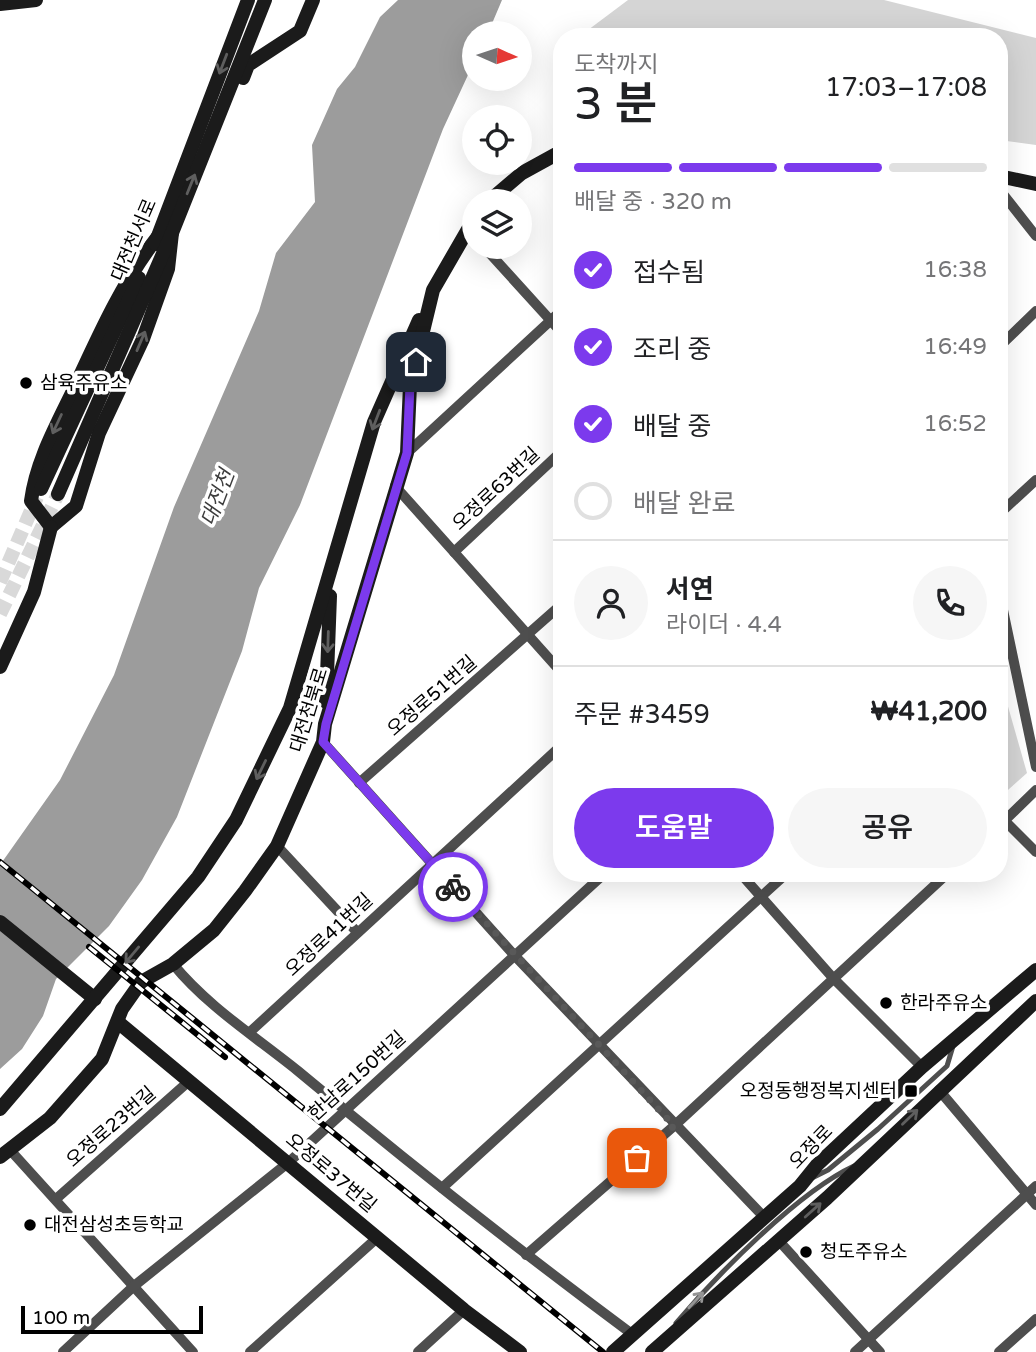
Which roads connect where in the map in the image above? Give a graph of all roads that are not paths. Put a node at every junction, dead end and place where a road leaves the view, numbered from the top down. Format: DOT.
graph roads {
  1 [pos="36,0"];
  2 [pos="248,0"];
  3 [pos="265,0"];
  4 [pos="313,0"];
  5 [pos="0,4"];
  6 [pos="208,144"];
  7 [pos="553,155"];
  8 [pos="1008,176"];
  9 [pos="1036,181"];
  10 [pos="503,189"];
  11 [pos="1008,200"];
  12 [pos="166,234"];
  13 [pos="1036,236"];
  14 [pos="462,242"];
  15 [pos="495,259"];
  16 [pos="433,290"];
  17 [pos="1036,311"];
  18 [pos="553,318"];
  19 [pos="550,320"];
  20 [pos="553,323"];
  21 [pos="1008,338"];
  22 [pos="407,453"];
  23 [pos="553,459"];
  24 [pos="1036,480"];
  25 [pos="395,486"];
  26 [pos="1027,488"];
  27 [pos="41,489"];
  28 [pos="58,495"];
  29 [pos="1036,497"];
  30 [pos="1008,506"];
  31 [pos="51,527"];
  32 [pos="454,552"];
  33 [pos="331,574"];
  34 [pos="553,612"];
  35 [pos="528,635"];
  36 [pos="1008,635"];
  37 [pos="553,663"];
  38 [pos="0,667"];
  39 [pos="326,724"];
  40 [pos="323,742"];
  41 [pos="553,753"];
  42 [pos="1036,767"];
  43 [pos="359,783"];
  44 [pos="1036,790"];
  45 [pos="1008,815"];
  46 [pos="1008,827"];
  47 [pos="277,846"];
  48 [pos="1036,852"];
  49 [pos="433,865"];
  50 [pos="595,882"];
  51 [pos="748,882"];
  52 [pos="777,882"];
  53 [pos="938,882"];
  54 [pos="761,897"];
  55 [pos="0,922"];
  56 [pos="357,932"];
  57 [pos="515,956"];
  58 [pos="173,964"];
  59 [pos="1036,970"];
  60 [pos="833,978"];
  61 [pos="95,999"];
  62 [pos="1036,1001"];
  63 [pos="119,1023"];
  64 [pos="250,1032"];
  65 [pos="954,1043"];
  66 [pos="600,1046"];
  67 [pos="43,1062"];
  68 [pos="922,1067"];
  69 [pos="188,1082"];
  70 [pos="939,1090"];
  71 [pos="0,1109"];
  72 [pos="345,1111"];
  73 [pos="0,1119"];
  74 [pos="674,1126"];
  75 [pos="6,1154"];
  76 [pos="289,1162"];
  77 [pos="860,1163"];
  78 [pos="800,1186"];
  79 [pos="1036,1186"];
  80 [pos="442,1188"];
  81 [pos="1027,1195"];
  82 [pos="56,1199"];
  83 [pos="1036,1205"];
  84 [pos="764,1217"];
  85 [pos="377,1238"];
  86 [pos="779,1241"];
  87 [pos="526,1255"];
  88 [pos="134,1286"];
  89 [pos="464,1310"];
  90 [pos="1036,1319"];
  91 [pos="632,1335"];
  92 [pos="869,1339"];
  93 [pos="63,1352"];
  94 [pos="193,1352"];
  95 [pos="250,1352"];
  96 [pos="418,1352"];
  97 [pos="520,1352"];
  98 [pos="613,1352"];
  99 [pos="652,1352"];
  100 [pos="855,1352"];
  101 [pos="880,1352"];
  102 [pos="999,1352"];
  1 -- 5 [label="main road"];
  2 -- 12 [label="main road, 대전천서로, one-way"];
  3 -- 6 [label="main road"];
  4 -- 6 [label="main road"];
  12 -- 6 [label="main road, one-way"];
  7 -- 10 [label="main road"];
  8 -- 9 [label="main road"];
  11 -- 13 [label="street"];
  12 -- 27 [label="main road, 대전천서로"];
  12 -- 28 [label="main road"];
  31 -- 12 [label="main road, one-way"];
  12 -- 31 [label="main road, one-way"];
  14 -- 16 [label="main road, 대전천북로"];
  15 -- 19 [label="street"];
  16 -- 22 [label="main road, 대전천북로"];
  16 -- 33 [label="main road, one-way"];
  17 -- 21 [label="street"];
  18 -- 19 [label="street"];
  19 -- 20 [label="street"];
  19 -- 22 [label="street"];
  22 -- 25 [label="main road, 대전천북로"];
  23 -- 32 [label="street, 오정로63번길"];
  24 -- 26 [label="street"];
  25 -- 32 [label="street, 오정로63번길"];
  25 -- 39 [label="main road, 대전천북로"];
  26 -- 29 [label="street"];
  26 -- 30 [label="street"];
  31 -- 38 [label="main road"];
  32 -- 35 [label="street, 오정로63번길"];
  33 -- 39 [label="main road, one-way"];
  33 -- 61 [label="main road, one-way"];
  34 -- 35 [label="street"];
  35 -- 37 [label="street, 오정로63번길"];
  35 -- 43 [label="street, 오정로51번길"];
  36 -- 42 [label="street"];
  39 -- 40 [label="main road, 대전천북로"];
  40 -- 43 [label="street"];
  40 -- 47 [label="main road, 대전천북로"];
  41 -- 49 [label="street"];
  43 -- 49 [label="street"];
  44 -- 45 [label="street"];
  46 -- 48 [label="street"];
  47 -- 56 [label="street"];
  47 -- 58 [label="main road, 대전천북로"];
  49 -- 56 [label="street, 오정로41번길"];
  49 -- 57 [label="street"];
  50 -- 57 [label="street, 한남로150번길"];
  51 -- 54 [label="street"];
  52 -- 54 [label="street"];
  53 -- 60 [label="street"];
  54 -- 60 [label="street"];
  54 -- 66 [label="street"];
  55 -- 61 [label="main road"];
  56 -- 64 [label="street, 오정로41번길"];
  57 -- 66 [label="street"];
  57 -- 72 [label="street, 한남로150번길"];
  58 -- 63 [label="main road, 대전천북로"];
  58 -- 64 [label="street"];
  59 -- 65 [label="main road, 오정로"];
  60 -- 68 [label="street"];
  60 -- 74 [label="street"];
  61 -- 67 [label="main road"];
  62 -- 70 [label="main road"];
  63 -- 69 [label="main road, 오정로37번길"];
  63 -- 75 [label="main road, 대전천북로"];
  64 -- 72 [label="street"];
  65 -- 68 [label="main road, 오정로"];
  65 -- 78 [label="lane"];
  66 -- 74 [label="street"];
  66 -- 80 [label="street"];
  67 -- 71 [label="main road"];
  67 -- 73 [label="main road"];
  68 -- 78 [label="main road, 오정로"];
  69 -- 76 [label="main road, 오정로37번길"];
  69 -- 82 [label="street, 오정로23번길"];
  77 -- 70 [label="main road, one-way"];
  70 -- 81 [label="street"];
  72 -- 76 [label="street, 한남로150번길"];
  72 -- 80 [label="street"];
  74 -- 84 [label="street"];
  74 -- 87 [label="street"];
  75 -- 82 [label="street"];
  76 -- 85 [label="main road, 오정로37번길"];
  76 -- 88 [label="street, 한남로150번길"];
  86 -- 77 [label="main road, one-way"];
  99 -- 77 [label="lane, one-way"];
  78 -- 84 [label="main road, 오정로"];
  79 -- 81 [label="street"];
  80 -- 87 [label="street"];
  81 -- 83 [label="street"];
  81 -- 92 [label="street"];
  82 -- 88 [label="street"];
  84 -- 91 [label="main road, 오정로"];
  85 -- 89 [label="main road, 오정로37번길"];
  85 -- 95 [label="street"];
  86 -- 92 [label="street"];
  86 -- 99 [label="main road"];
  87 -- 91 [label="street"];
  88 -- 93 [label="street, 한남로150번길"];
  88 -- 94 [label="street"];
  89 -- 96 [label="street"];
  89 -- 97 [label="main road, 오정로37번길"];
  90 -- 102 [label="street"];
  91 -- 98 [label="main road, 오정로"];
  92 -- 100 [label="street"];
  92 -- 101 [label="street"];
}
